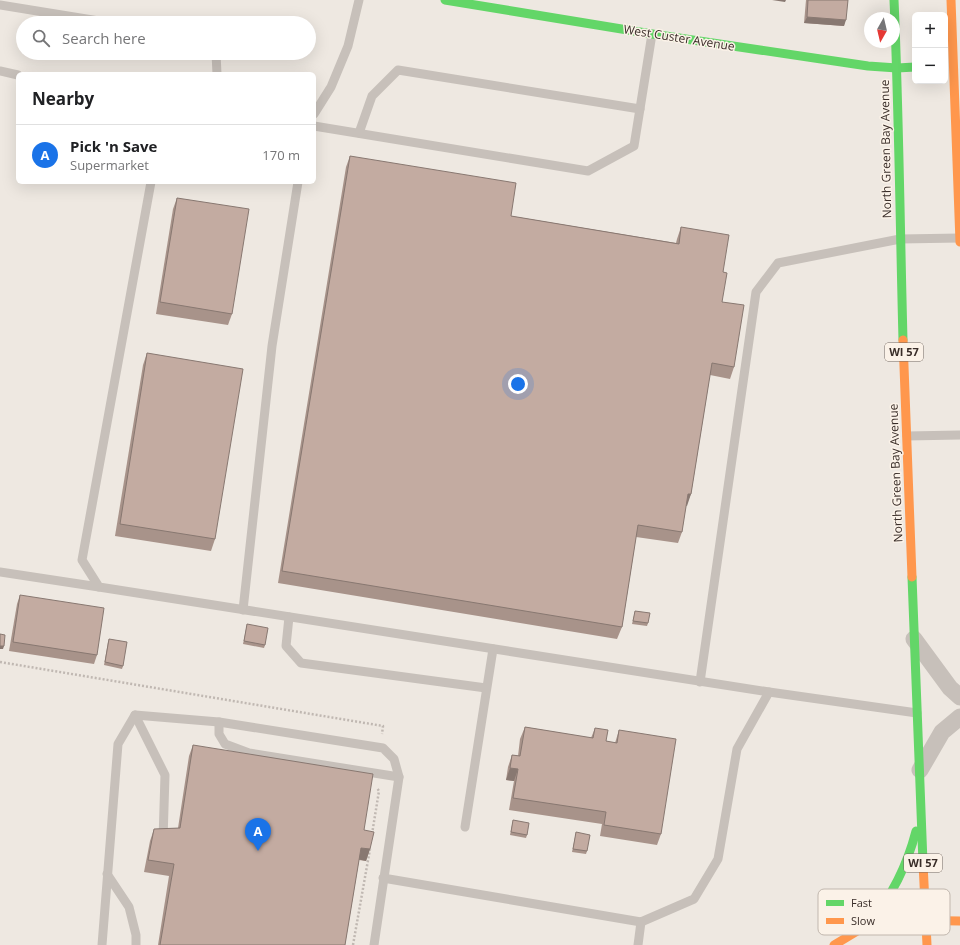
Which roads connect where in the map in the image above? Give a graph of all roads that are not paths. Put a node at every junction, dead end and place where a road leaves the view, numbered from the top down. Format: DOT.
graph roads {
  1 [pos="359,0"];
  2 [pos="445,0"];
  3 [pos="894,0"];
  4 [pos="951,0"];
  5 [pos="0,5"];
  6 [pos="68,16"];
  7 [pos="652,34"];
  8 [pos="216,60"];
  9 [pos="953,65"];
  10 [pos="912,67"];
  11 [pos="897,68"];
  12 [pos="0,71"];
  13 [pos="217,72"];
  14 [pos="16,75"];
  15 [pos="640,109"];
  16 [pos="316,111"];
  17 [pos="316,126"];
  18 [pos="359,133"];
  19 [pos="151,184"];
  20 [pos="298,184"];
  21 [pos="960,238"];
  22 [pos="900,240"];
  23 [pos="960,242"];
  24 [pos="960,435"];
  25 [pos="907,436"];
  26 [pos="0,572"];
  27 [pos="99,587"];
  28 [pos="243,610"];
  29 [pos="289,617"];
  30 [pos="914,639"];
  31 [pos="493,649"];
  32 [pos="700,682"];
  33 [pos="486,688"];
  34 [pos="769,692"];
  35 [pos="960,697"];
  36 [pos="917,713"];
  37 [pos="135,716"];
  38 [pos="960,717"];
  39 [pos="219,722"];
  40 [pos="920,770"];
  41 [pos="399,776"];
  42 [pos="922,806"];
  43 [pos="465,827"];
  44 [pos="163,840"];
  45 [pos="107,874"];
  46 [pos="383,878"];
  47 [pos="895,889"];
  48 [pos="924,889"];
  49 [pos="950,921"];
  50 [pos="960,921"];
  51 [pos="641,922"];
  52 [pos="850,935"];
  53 [pos="926,935"];
  54 [pos="102,945"];
  55 [pos="136,945"];
  56 [pos="374,945"];
  57 [pos="638,945"];
  58 [pos="834,945"];
  59 [pos="927,945"];
  1 -- 16 [label="lane"];
  2 -- 7 [label="main road, West Custer Avenue"];
  3 -- 11 [label="main road, North Green Bay Avenue / WI 57"];
  4 -- 9 [label="main road"];
  5 -- 6 [label="lane"];
  7 -- 11 [label="main road, West Custer Avenue"];
  7 -- 15 [label="lane"];
  8 -- 13 [label="lane"];
  9 -- 21 [label="main road"];
  10 -- 11 [label="main road, West Custer Avenue"];
  11 -- 22 [label="main road, North Green Bay Avenue / WI 57"];
  12 -- 14 [label="lane"];
  15 -- 18 [label="lane"];
  15 -- 18 [label="lane"];
  17 -- 18 [label="lane"];
  19 -- 27 [label="lane"];
  20 -- 28 [label="lane"];
  21 -- 22 [label="lane"];
  21 -- 23 [label="main road"];
  22 -- 25 [label="main road, North Green Bay Avenue / WI 57"];
  22 -- 32 [label="lane"];
  24 -- 25 [label="lane"];
  25 -- 30 [label="main road, North Green Bay Avenue / WI 57"];
  26 -- 27 [label="lane"];
  27 -- 28 [label="lane"];
  28 -- 29 [label="lane"];
  29 -- 31 [label="lane"];
  29 -- 33 [label="lane"];
  30 -- 35 [label="street"];
  30 -- 36 [label="main road, North Green Bay Avenue / WI 57"];
  31 -- 32 [label="lane"];
  31 -- 33 [label="lane"];
  32 -- 34 [label="lane"];
  33 -- 43 [label="lane"];
  34 -- 36 [label="lane"];
  34 -- 51 [label="lane"];
  36 -- 40 [label="main road, North Green Bay Avenue / WI 57"];
  37 -- 39 [label="lane"];
  37 -- 44 [label="lane"];
  37 -- 45 [label="lane"];
  38 -- 40 [label="street"];
  39 -- 41 [label="lane"];
  39 -- 41 [label="lane"];
  40 -- 42 [label="main road, North Green Bay Avenue / WI 57"];
  41 -- 46 [label="lane"];
  42 -- 47 [label="main road"];
  42 -- 48 [label="main road, North Green Bay Avenue / WI 57"];
  45 -- 54 [label="lane"];
  45 -- 55 [label="lane"];
  46 -- 51 [label="lane"];
  46 -- 56 [label="lane"];
  49 -- 50 [label="main road"];
  51 -- 57 [label="lane"];
  52 -- 58 [label="main road"];
  53 -- 59 [label="main road, North Green Bay Avenue / WI 57"];
}
